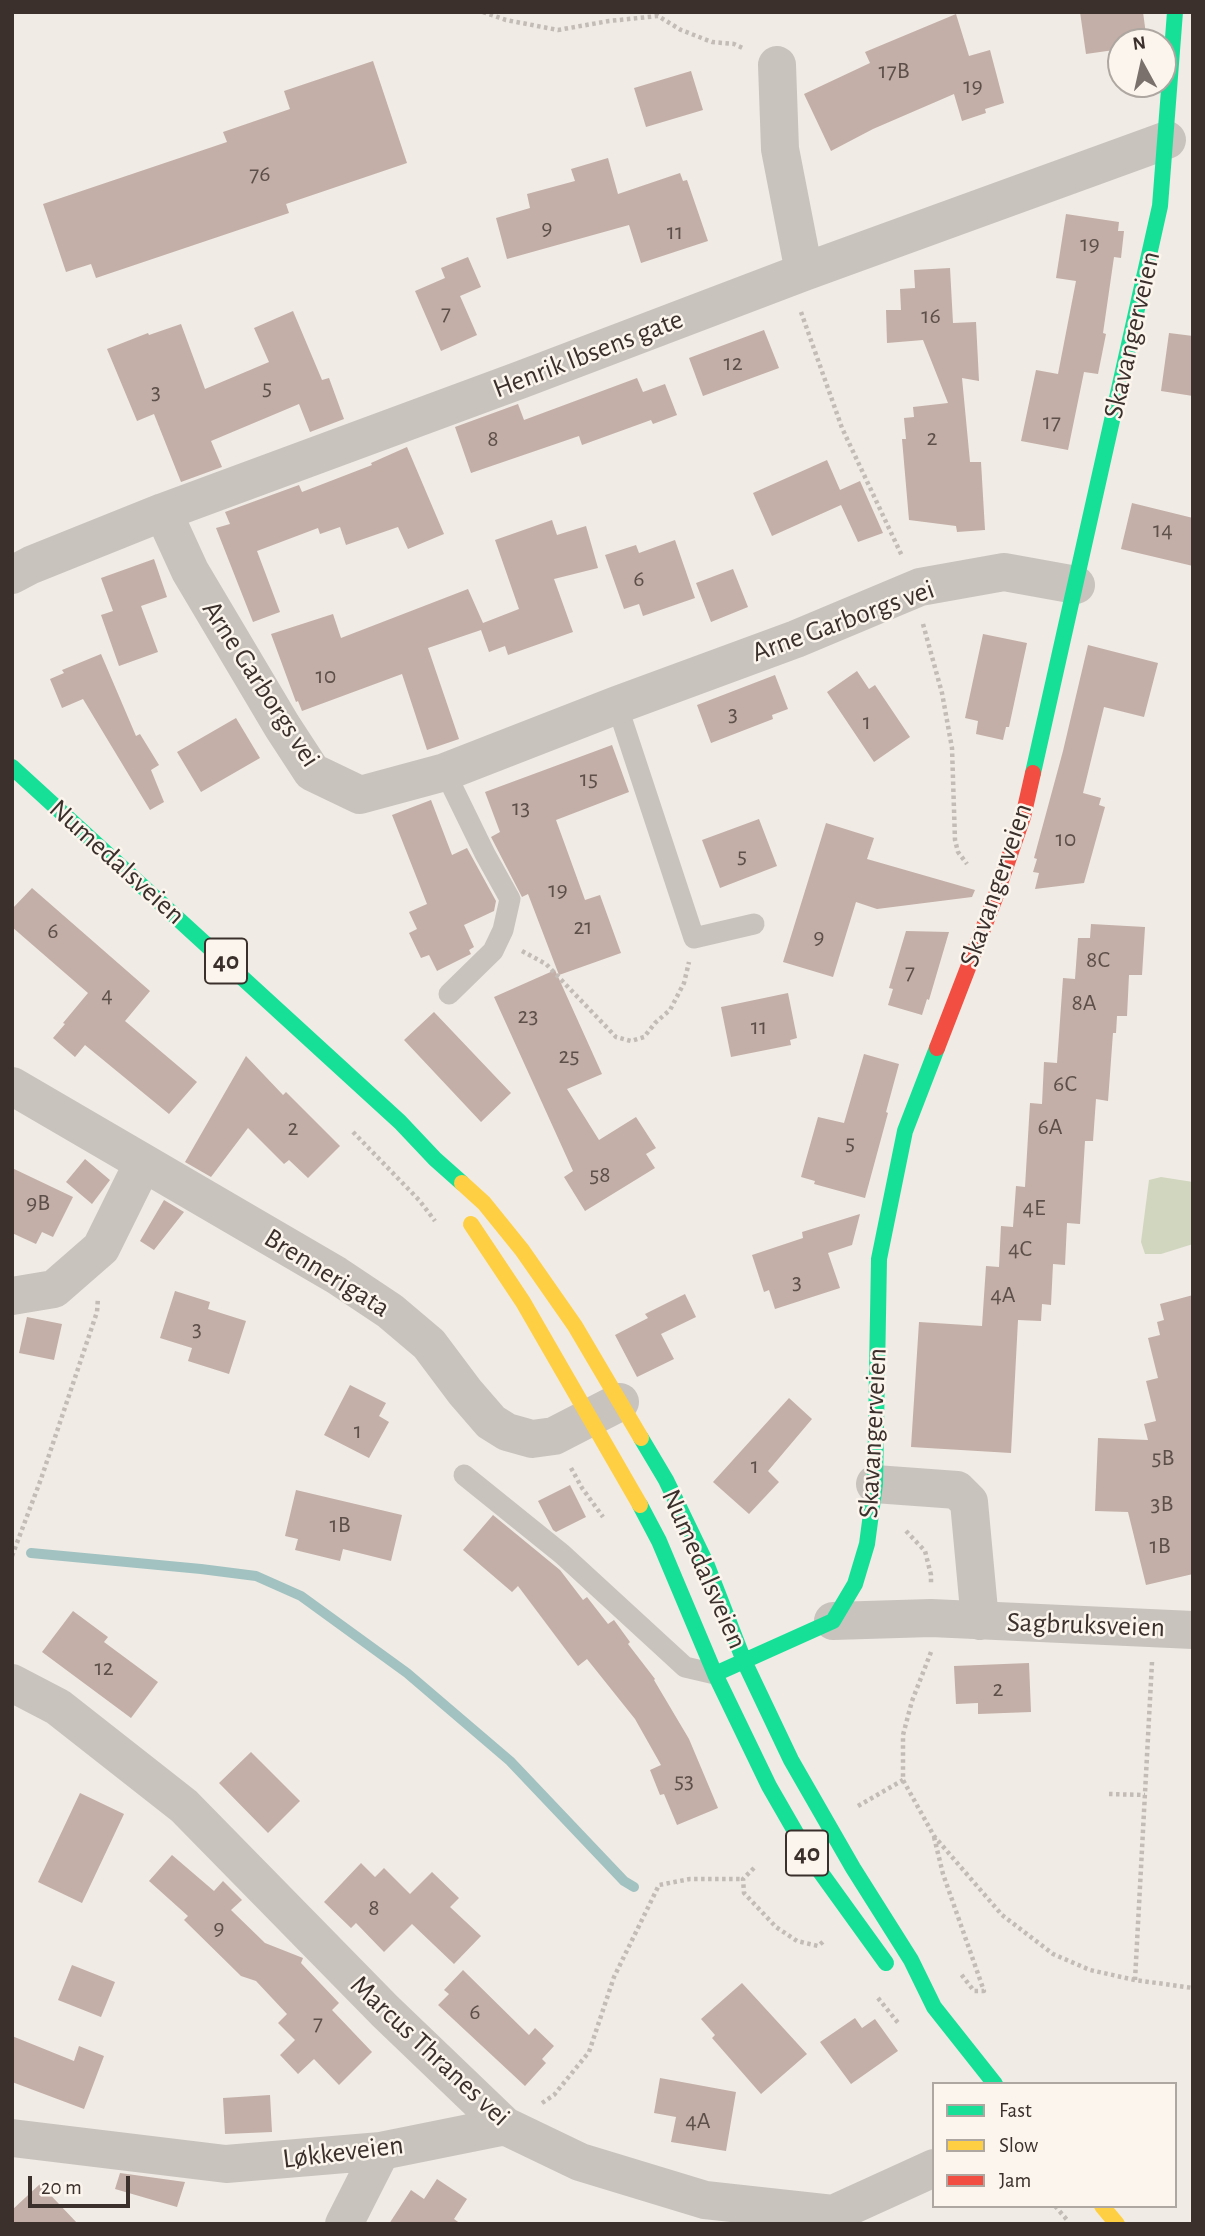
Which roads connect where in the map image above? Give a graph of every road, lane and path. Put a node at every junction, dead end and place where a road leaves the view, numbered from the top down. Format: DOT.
graph roads {
  1 [pos="484,12"];
  2 [pos="1175,12"];
  3 [pos="777,65"];
  4 [pos="1167,140"];
  5 [pos="798,275"];
  6 [pos="163,512"];
  7 [pos="12,575"];
  8 [pos="1076,585"];
  9 [pos="913,590"];
  10 [pos="617,705"];
  11 [pos="12,767"];
  12 [pos="445,772"];
  13 [pos="995,898"];
  14 [pos="754,924"];
  15 [pos="694,938"];
  16 [pos="493,951"];
  17 [pos="449,994"];
  18 [pos="12,1086"];
  19 [pos="435,1159"];
  20 [pos="143,1163"];
  21 [pos="101,1248"];
  22 [pos="12,1296"];
  23 [pos="606,1409"];
  24 [pos="464,1475"];
  25 [pos="875,1484"];
  26 [pos="12,1556"];
  27 [pos="931,1618"];
  28 [pos="833,1621"];
  29 [pos="980,1621"];
  30 [pos="1193,1630"];
  31 [pos="1152,1650"];
  32 [pos="744,1661"];
  33 [pos="715,1674"];
  34 [pos="12,1683"];
  35 [pos="904,1780"];
  36 [pos="1109,1794"];
  37 [pos="1145,1795"];
  38 [pos="854,1808"];
  39 [pos="934,1836"];
  40 [pos="754,1868"];
  41 [pos="743,1879"];
  42 [pos="827,1937"];
  43 [pos="960,1972"];
  44 [pos="1135,1980"];
  45 [pos="1193,1988"];
  46 [pos="934,2007"];
  47 [pos="993,2082"];
  48 [pos="505,2126"];
  49 [pos="12,2138"];
  50 [pos="381,2151"];
  51 [pos="932,2169"];
  52 [pos="1057,2208"];
  53 [pos="1104,2208"];
  54 [pos="834,2219"];
  55 [pos="344,2224"];
  56 [pos="1070,2224"];
  57 [pos="1118,2224"];
  1 -- 3 [label="path"];
  2 -- 4 [label="main road, Skavangerveien"];
  3 -- 5 [label="street"];
  4 -- 5 [label="street, Henrik Ibsens gate"];
  4 -- 8 [label="main road, Skavangerveien"];
  5 -- 6 [label="street, Henrik Ibsens gate"];
  5 -- 9 [label="path"];
  6 -- 7 [label="street, Henrik Ibsens gate"];
  6 -- 12 [label="street, Arne Garborgs vei"];
  8 -- 9 [label="street, Arne Garborgs vei"];
  8 -- 13 [label="main road, Skavangerveien"];
  9 -- 10 [label="street, Arne Garborgs vei"];
  9 -- 13 [label="path"];
  10 -- 12 [label="street, Arne Garborgs vei"];
  10 -- 15 [label="lane"];
  11 -- 19 [label="main road, Numedalsveien / 40"];
  12 -- 16 [label="lane"];
  13 -- 25 [label="main road, Skavangerveien"];
  14 -- 15 [label="lane"];
  15 -- 16 [label="path"];
  16 -- 17 [label="lane"];
  18 -- 20 [label="street, Brennerigata"];
  19 -- 23 [label="main road, Numedalsveien / 40"];
  19 -- 23 [label="main road, Numedalsveien / 40"];
  20 -- 21 [label="street"];
  20 -- 23 [label="street, Brennerigata"];
  21 -- 22 [label="street"];
  21 -- 26 [label="path"];
  23 -- 32 [label="main road, Numedalsveien / 40"];
  23 -- 33 [label="main road, Numedalsveien / 40"];
  24 -- 33 [label="lane"];
  25 -- 27 [label="path"];
  25 -- 28 [label="main road, Skavangerveien"];
  25 -- 29 [label="street, Sagbruksveien"];
  27 -- 28 [label="street, Sagbruksveien"];
  27 -- 29 [label="street, Sagbruksveien"];
  27 -- 35 [label="path"];
  28 -- 32 [label="main road"];
  29 -- 30 [label="street, Sagbruksveien"];
  31 -- 37 [label="path"];
  32 -- 33 [label="main road"];
  32 -- 46 [label="main road, Numedalsveien / 40"];
  33 -- 46 [label="main road, Numedalsveien / 40"];
  34 -- 48 [label="street, Marcus Thranes vei"];
  35 -- 38 [label="path"];
  35 -- 39 [label="path"];
  36 -- 37 [label="path"];
  37 -- 44 [label="path"];
  39 -- 43 [label="path"];
  39 -- 44 [label="path"];
  40 -- 41 [label="path"];
  41 -- 42 [label="path"];
  41 -- 48 [label="path"];
  44 -- 45 [label="path"];
  46 -- 47 [label="main road, Numedalsveien / 40"];
  48 -- 50 [label="street, Løkkeveien"];
  48 -- 54 [label="street, Marcus Thranes vei"];
  49 -- 50 [label="street, Løkkeveien"];
  50 -- 55 [label="street"];
  51 -- 54 [label="street, Marcus Thranes vei"];
  52 -- 56 [label="path"];
  53 -- 57 [label="main road"];
}
